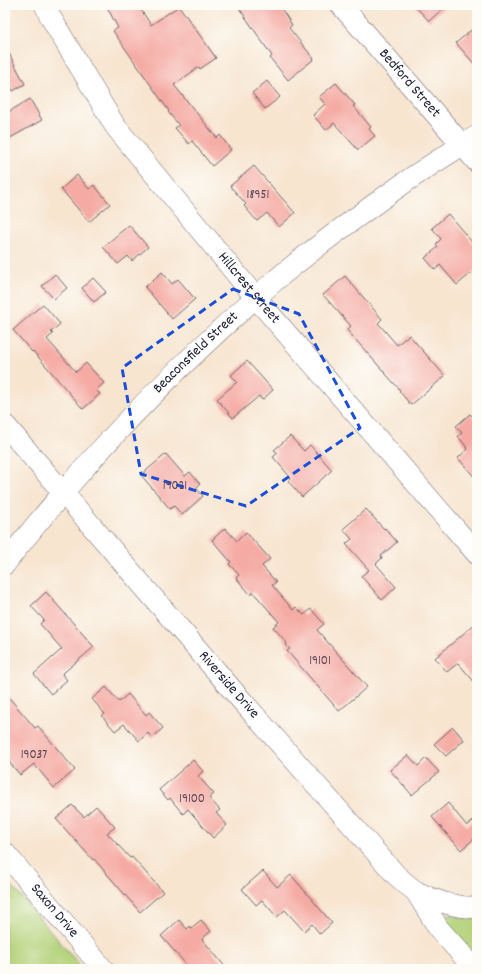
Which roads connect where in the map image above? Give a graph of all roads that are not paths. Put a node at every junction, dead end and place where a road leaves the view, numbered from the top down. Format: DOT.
graph roads {
  1 [pos="45,5"];
  2 [pos="341,5"];
  3 [pos="470,140"];
  4 [pos="477,162"];
  5 [pos="256,298"];
  6 [pos="5,425"];
  7 [pos="64,492"];
  8 [pos="477,554"];
  9 [pos="5,564"];
  10 [pos="5,853"];
  11 [pos="416,892"];
  12 [pos="477,908"];
  13 [pos="104,969"];
  14 [pos="475,969"];
  1 -- 5 [label="street, Hillcrest Street"];
  2 -- 3 [label="street, Bedford Street"];
  3 -- 4 [label="street, Bedford Street"];
  3 -- 5 [label="street, Beaconsfield Street"];
  5 -- 7 [label="street, Beaconsfield Street"];
  5 -- 8 [label="street, Hillcrest Street"];
  6 -- 7 [label="street, Riverside Drive"];
  7 -- 9 [label="street, Beaconsfield Street"];
  7 -- 11 [label="street, Riverside Drive"];
  10 -- 13 [label="street, Saxon Drive"];
  11 -- 12 [label="street, Riverside Drive"];
  11 -- 14 [label="street"];
}
